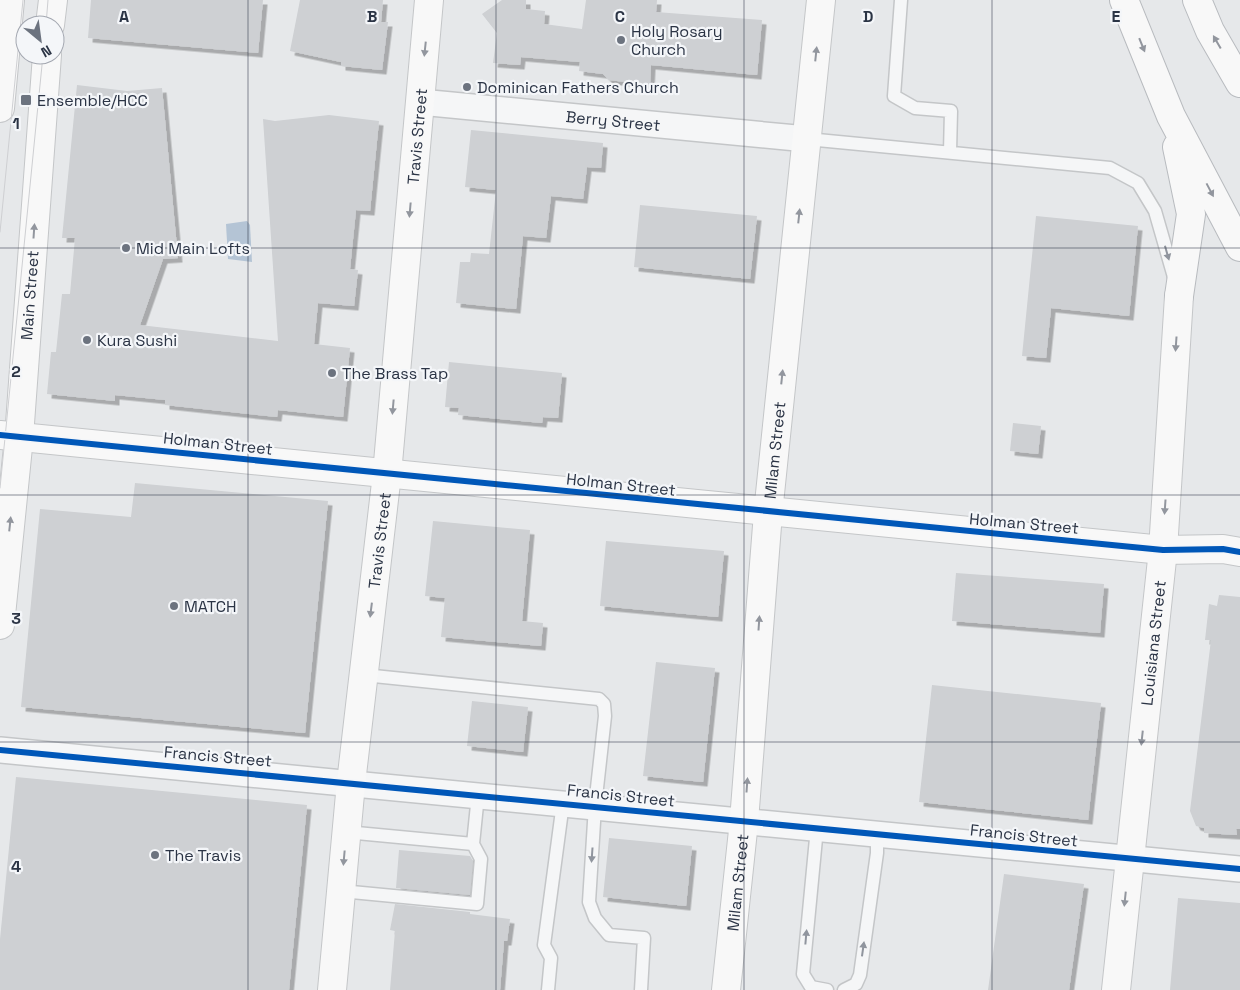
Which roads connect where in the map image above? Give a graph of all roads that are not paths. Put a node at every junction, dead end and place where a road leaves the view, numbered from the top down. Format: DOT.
graph roads {
  1 [pos="10,0"];
  2 [pos="53,0"];
  3 [pos="430,0"];
  4 [pos="821,0"];
  5 [pos="902,0"];
  6 [pos="1124,0"];
  7 [pos="1197,0"];
  8 [pos="51,15"];
  9 [pos="2,62"];
  10 [pos="46,65"];
  11 [pos="1240,83"];
  12 [pos="420,102"];
  13 [pos="0,108"];
  14 [pos="1171,116"];
  15 [pos="807,139"];
  16 [pos="950,152"];
  17 [pos="1240,247"];
  18 [pos="1179,296"];
  19 [pos="9,436"];
  20 [pos="387,474"];
  21 [pos="768,513"];
  22 [pos="1163,550"];
  23 [pos="1240,552"];
  24 [pos="0,625"];
  25 [pos="364,675"];
  26 [pos="0,750"];
  27 [pos="351,783"];
  28 [pos="478,795"];
  29 [pos="563,804"];
  30 [pos="595,806"];
  31 [pos="744,821"];
  32 [pos="817,828"];
  33 [pos="346,832"];
  34 [pos="877,834"];
  35 [pos="473,844"];
  36 [pos="1130,860"];
  37 [pos="1240,869"];
  38 [pos="341,891"];
  39 [pos="804,987"];
  40 [pos="332,990"];
  41 [pos="548,990"];
  42 [pos="641,990"];
  43 [pos="726,990"];
  44 [pos="827,990"];
  45 [pos="844,990"];
  46 [pos="1116,990"];
  1 -- 9 [label="main road"];
  2 -- 8 [label="main road"];
  3 -- 12 [label="main road, Travis Street, one-way"];
  15 -- 4 [label="main road, Milam Street, one-way"];
  5 -- 16 [label="lane"];
  6 -- 14 [label="main road, one-way"];
  11 -- 7 [label="main road, one-way"];
  9 -- 13 [label="main road"];
  19 -- 10 [label="main road, Main Street, one-way"];
  12 -- 15 [label="street, Berry Street"];
  12 -- 20 [label="main road, Travis Street, one-way"];
  14 -- 17 [label="main road, one-way"];
  14 -- 18 [label="main road, Louisiana Street"];
  15 -- 16 [label="lane"];
  21 -- 15 [label="main road, Milam Street, one-way"];
  16 -- 18 [label="lane, one-way"];
  18 -- 22 [label="main road, Louisiana Street, one-way"];
  19 -- 20 [label="main road, Holman Street"];
  24 -- 19 [label="main road, Main Street, one-way"];
  20 -- 21 [label="main road, Holman Street"];
  20 -- 25 [label="main road, Travis Street, one-way"];
  21 -- 22 [label="main road, Holman Street"];
  31 -- 21 [label="main road, Milam Street, one-way"];
  22 -- 23 [label="main road, Holman Street"];
  22 -- 36 [label="main road, Louisiana Street, one-way"];
  25 -- 27 [label="main road, Travis Street"];
  25 -- 30 [label="lane"];
  26 -- 27 [label="street, Francis Street"];
  27 -- 28 [label="street, Francis Street"];
  27 -- 33 [label="main road, Travis Street"];
  28 -- 29 [label="street, Francis Street"];
  28 -- 35 [label="lane"];
  29 -- 30 [label="street, Francis Street"];
  29 -- 41 [label="lane"];
  30 -- 31 [label="street, Francis Street"];
  30 -- 42 [label="lane, one-way"];
  31 -- 32 [label="street, Francis Street"];
  31 -- 43 [label="main road, Milam Street"];
  32 -- 34 [label="street, Francis Street"];
  39 -- 32 [label="lane, one-way"];
  33 -- 35 [label="lane"];
  33 -- 38 [label="main road, Travis Street, one-way"];
  34 -- 36 [label="street, Francis Street"];
  45 -- 34 [label="lane, one-way"];
  35 -- 38 [label="lane"];
  36 -- 37 [label="street, Francis Street"];
  36 -- 46 [label="main road, Louisiana Street, one-way"];
  38 -- 40 [label="main road, Travis Street"];
  39 -- 44 [label="lane"];
}
